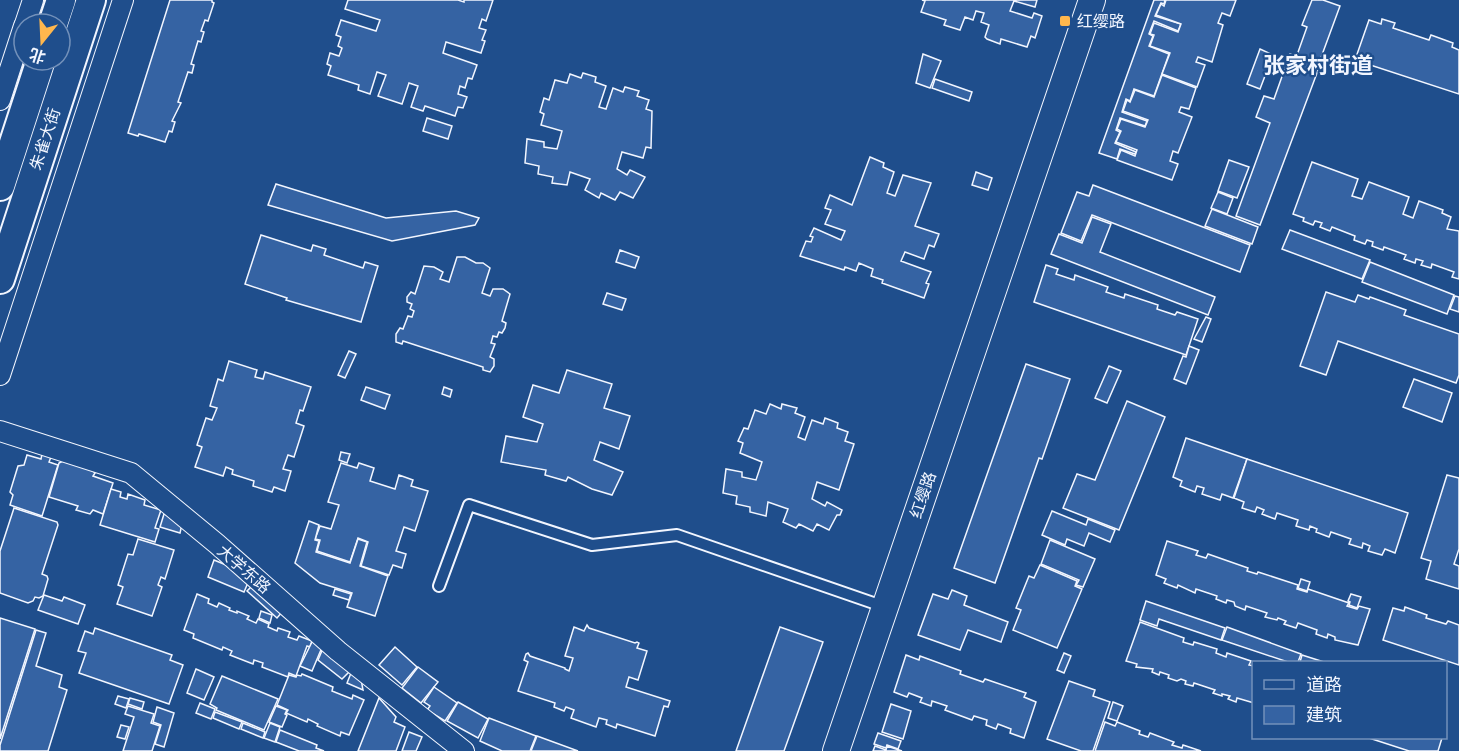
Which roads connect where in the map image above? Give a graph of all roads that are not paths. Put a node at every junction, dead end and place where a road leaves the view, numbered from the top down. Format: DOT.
graph roads {
  1 [pos="91,0"];
  2 [pos="123,0"];
  3 [pos="1092,0"];
  4 [pos="12,62"];
  5 [pos="37,72"];
  6 [pos="0,100"];
  7 [pos="0,186"];
  8 [pos="0,279"];
  9 [pos="0,375"];
  10 [pos="0,431"];
  11 [pos="439,586"];
  12 [pos="885,608"];
  13 [pos="464,751"];
  14 [pos="836,751"];
  1 -- 8 [label="main road, 朱雀大街"];
  2 -- 9 [label="street"];
  3 -- 12 [label="street, 红缨路"];
  4 -- 6 [label="street"];
  5 -- 7 [label="main road, 朱雀大街"];
  10 -- 13 [label="street, 大学东路"];
  11 -- 12 [label="lane"];
  12 -- 14 [label="street, 红缨路"];
}
